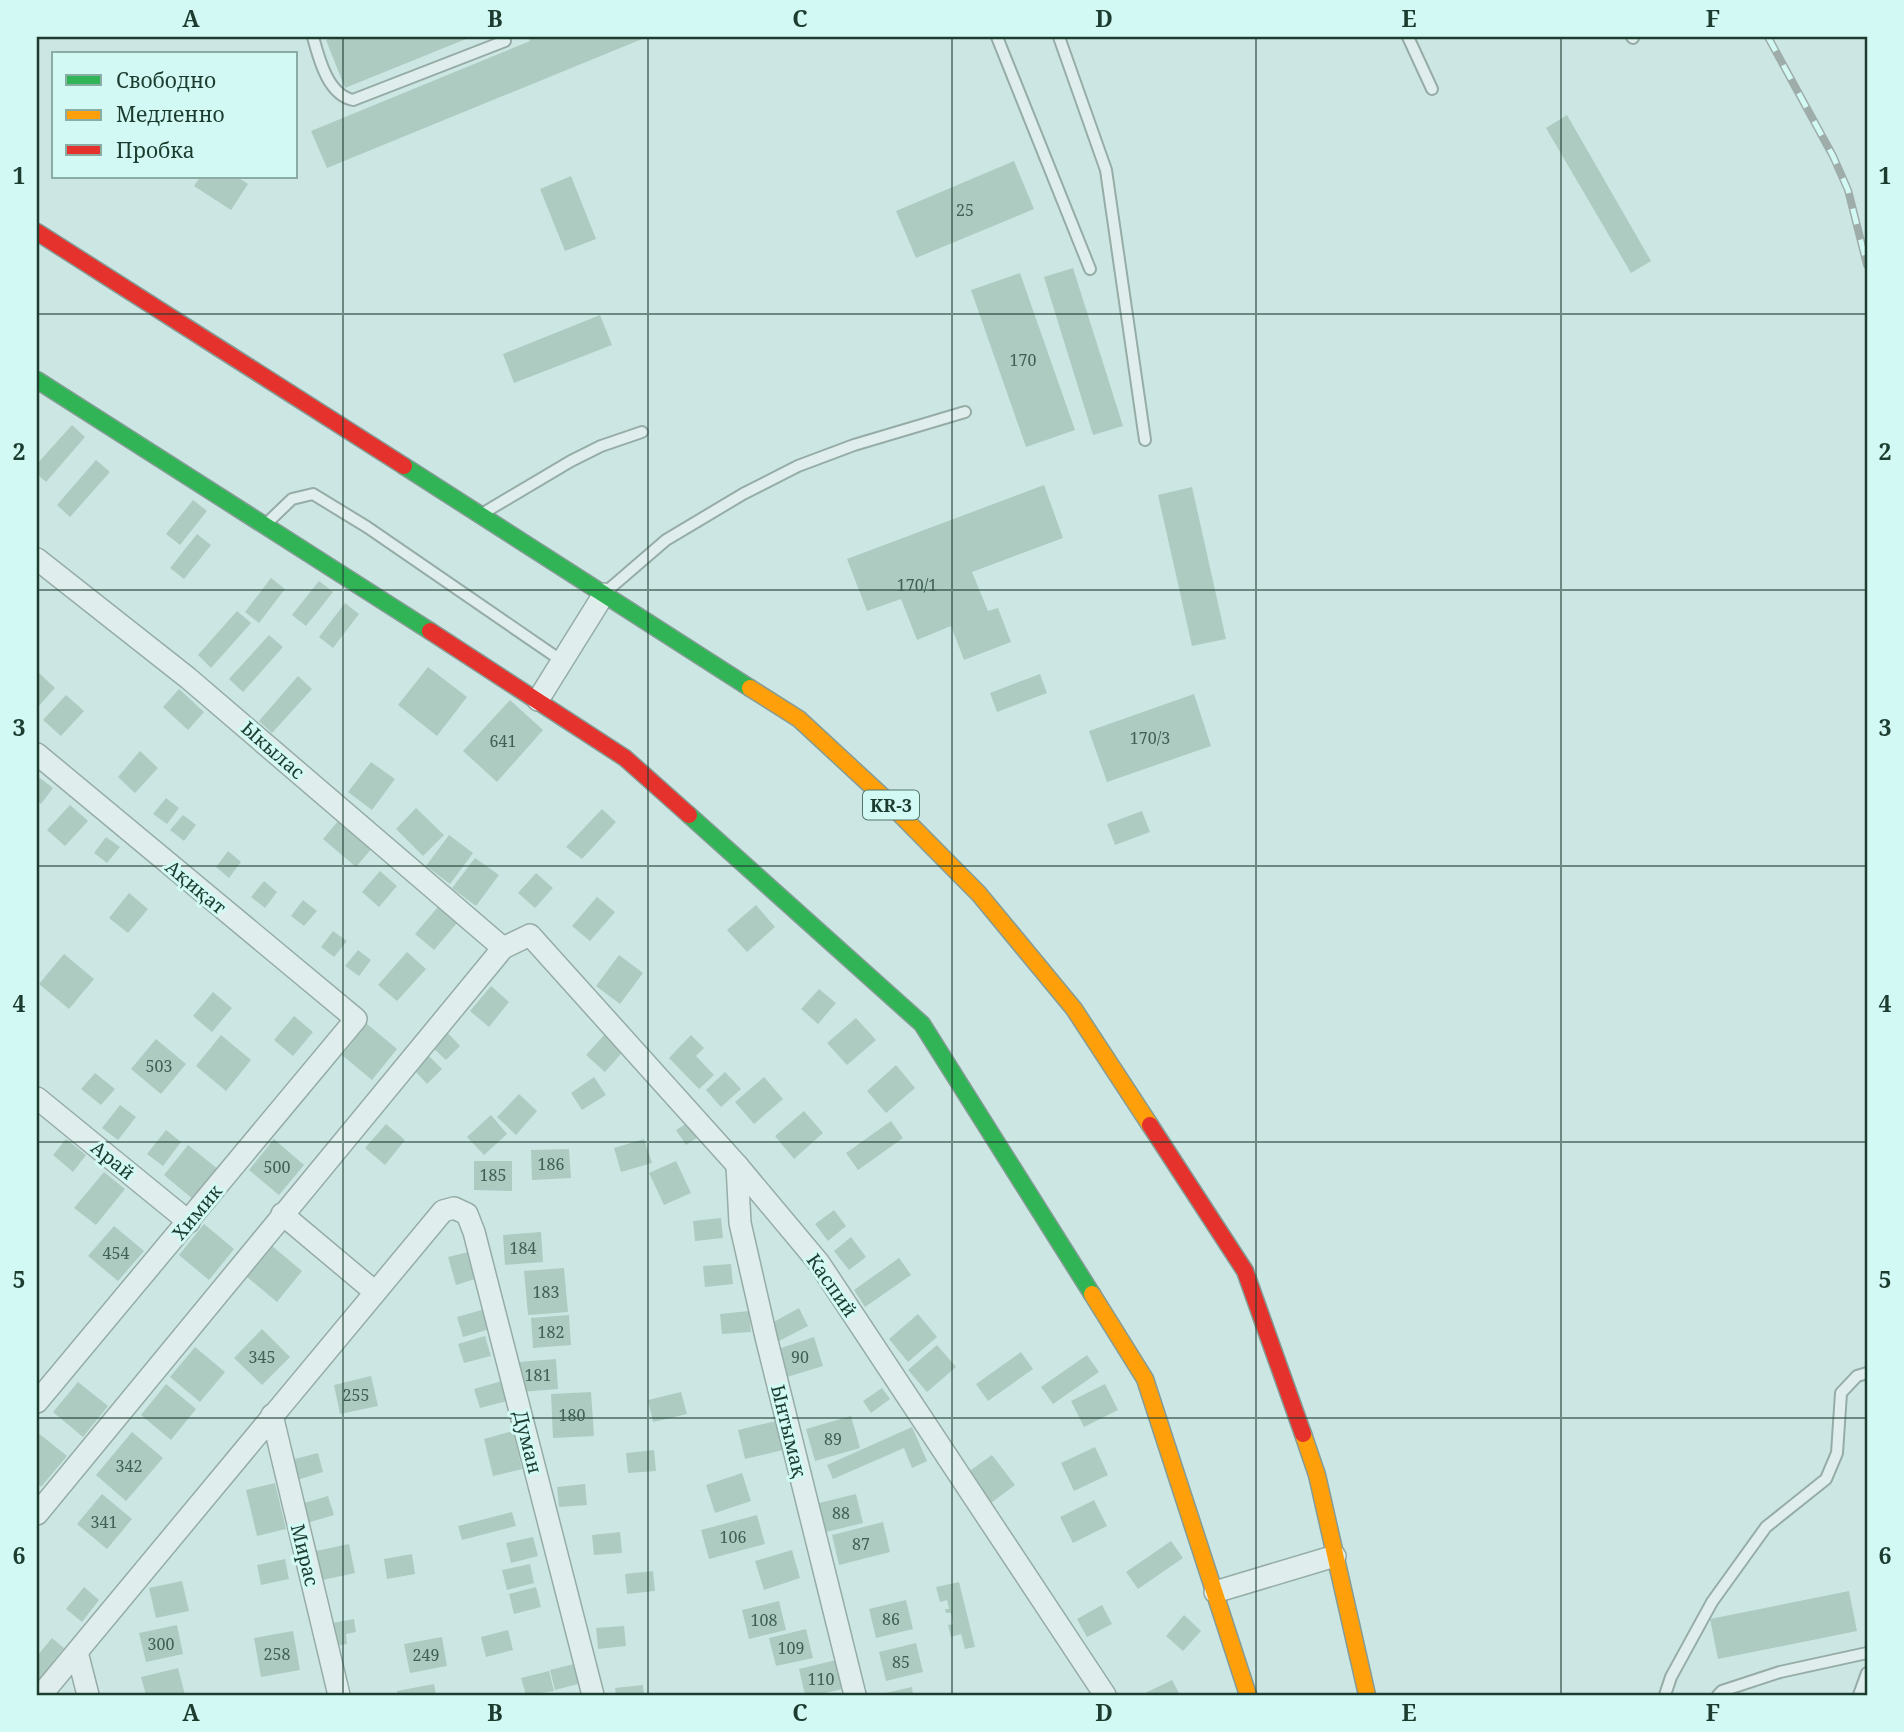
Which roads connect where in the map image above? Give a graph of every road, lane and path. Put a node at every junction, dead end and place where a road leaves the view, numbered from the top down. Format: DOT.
graph roads {
  1 [pos="313,37"];
  2 [pos="503,37"];
  3 [pos="997,37"];
  4 [pos="1059,37"];
  5 [pos="1408,37"];
  6 [pos="1432,89"];
  7 [pos="37,232"];
  8 [pos="1090,269"];
  9 [pos="37,380"];
  10 [pos="964,412"];
  11 [pos="642,432"];
  12 [pos="1145,440"];
  13 [pos="480,515"];
  14 [pos="264,526"];
  15 [pos="37,559"];
  16 [pos="604,594"];
  17 [pos="562,661"];
  18 [pos="538,700"];
  19 [pos="37,754"];
  20 [pos="503,948"];
  21 [pos="356,1019"];
  22 [pos="37,1098"];
  23 [pos="737,1166"];
  24 [pos="282,1214"];
  25 [pos="189,1222"];
  26 [pos="375,1293"];
  27 [pos="1867,1373"];
  28 [pos="37,1402"];
  29 [pos="272,1415"];
  30 [pos="37,1514"];
  31 [pos="1335,1556"];
  32 [pos="1215,1592"];
  33 [pos="77,1652"];
  34 [pos="1867,1653"];
  35 [pos="1867,1673"];
  36 [pos="41,1695"];
  37 [pos="88,1695"];
  38 [pos="339,1695"];
  39 [pos="593,1695"];
  40 [pos="855,1695"];
  41 [pos="1105,1695"];
  42 [pos="1248,1695"];
  43 [pos="1367,1695"];
  44 [pos="1665,1695"];
  45 [pos="1718,1695"];
  46 [pos="1859,1695"];
  1 -- 2 [label="lane"];
  3 -- 8 [label="lane"];
  4 -- 12 [label="lane"];
  5 -- 6 [label="lane"];
  7 -- 13 [label="main road, KR-3"];
  9 -- 14 [label="main road"];
  10 -- 16 [label="lane"];
  11 -- 13 [label="lane"];
  13 -- 16 [label="main road, KR-3"];
  14 -- 17 [label="lane"];
  14 -- 18 [label="main road"];
  15 -- 20 [label="street, Ыкылас"];
  16 -- 17 [label="street"];
  16 -- 31 [label="main road, KR-3"];
  17 -- 18 [label="street"];
  18 -- 32 [label="main road"];
  19 -- 21 [label="street, Ақиқат"];
  20 -- 23 [label="street, Каспий"];
  20 -- 24 [label="street"];
  21 -- 25 [label="street, Химик"];
  22 -- 25 [label="street, Арай"];
  23 -- 40 [label="street, Ынтымақ"];
  23 -- 41 [label="street, Каспий"];
  24 -- 26 [label="street"];
  24 -- 30 [label="street"];
  25 -- 28 [label="street, Химик"];
  26 -- 29 [label="street"];
  26 -- 39 [label="street, Думан"];
  27 -- 44 [label="lane"];
  29 -- 33 [label="street"];
  29 -- 38 [label="street, Мирас"];
  31 -- 32 [label="street"];
  31 -- 43 [label="main road, KR-3"];
  32 -- 42 [label="main road"];
  33 -- 36 [label="street"];
  33 -- 37 [label="street"];
  34 -- 45 [label="lane"];
  35 -- 46 [label="lane"];
}
